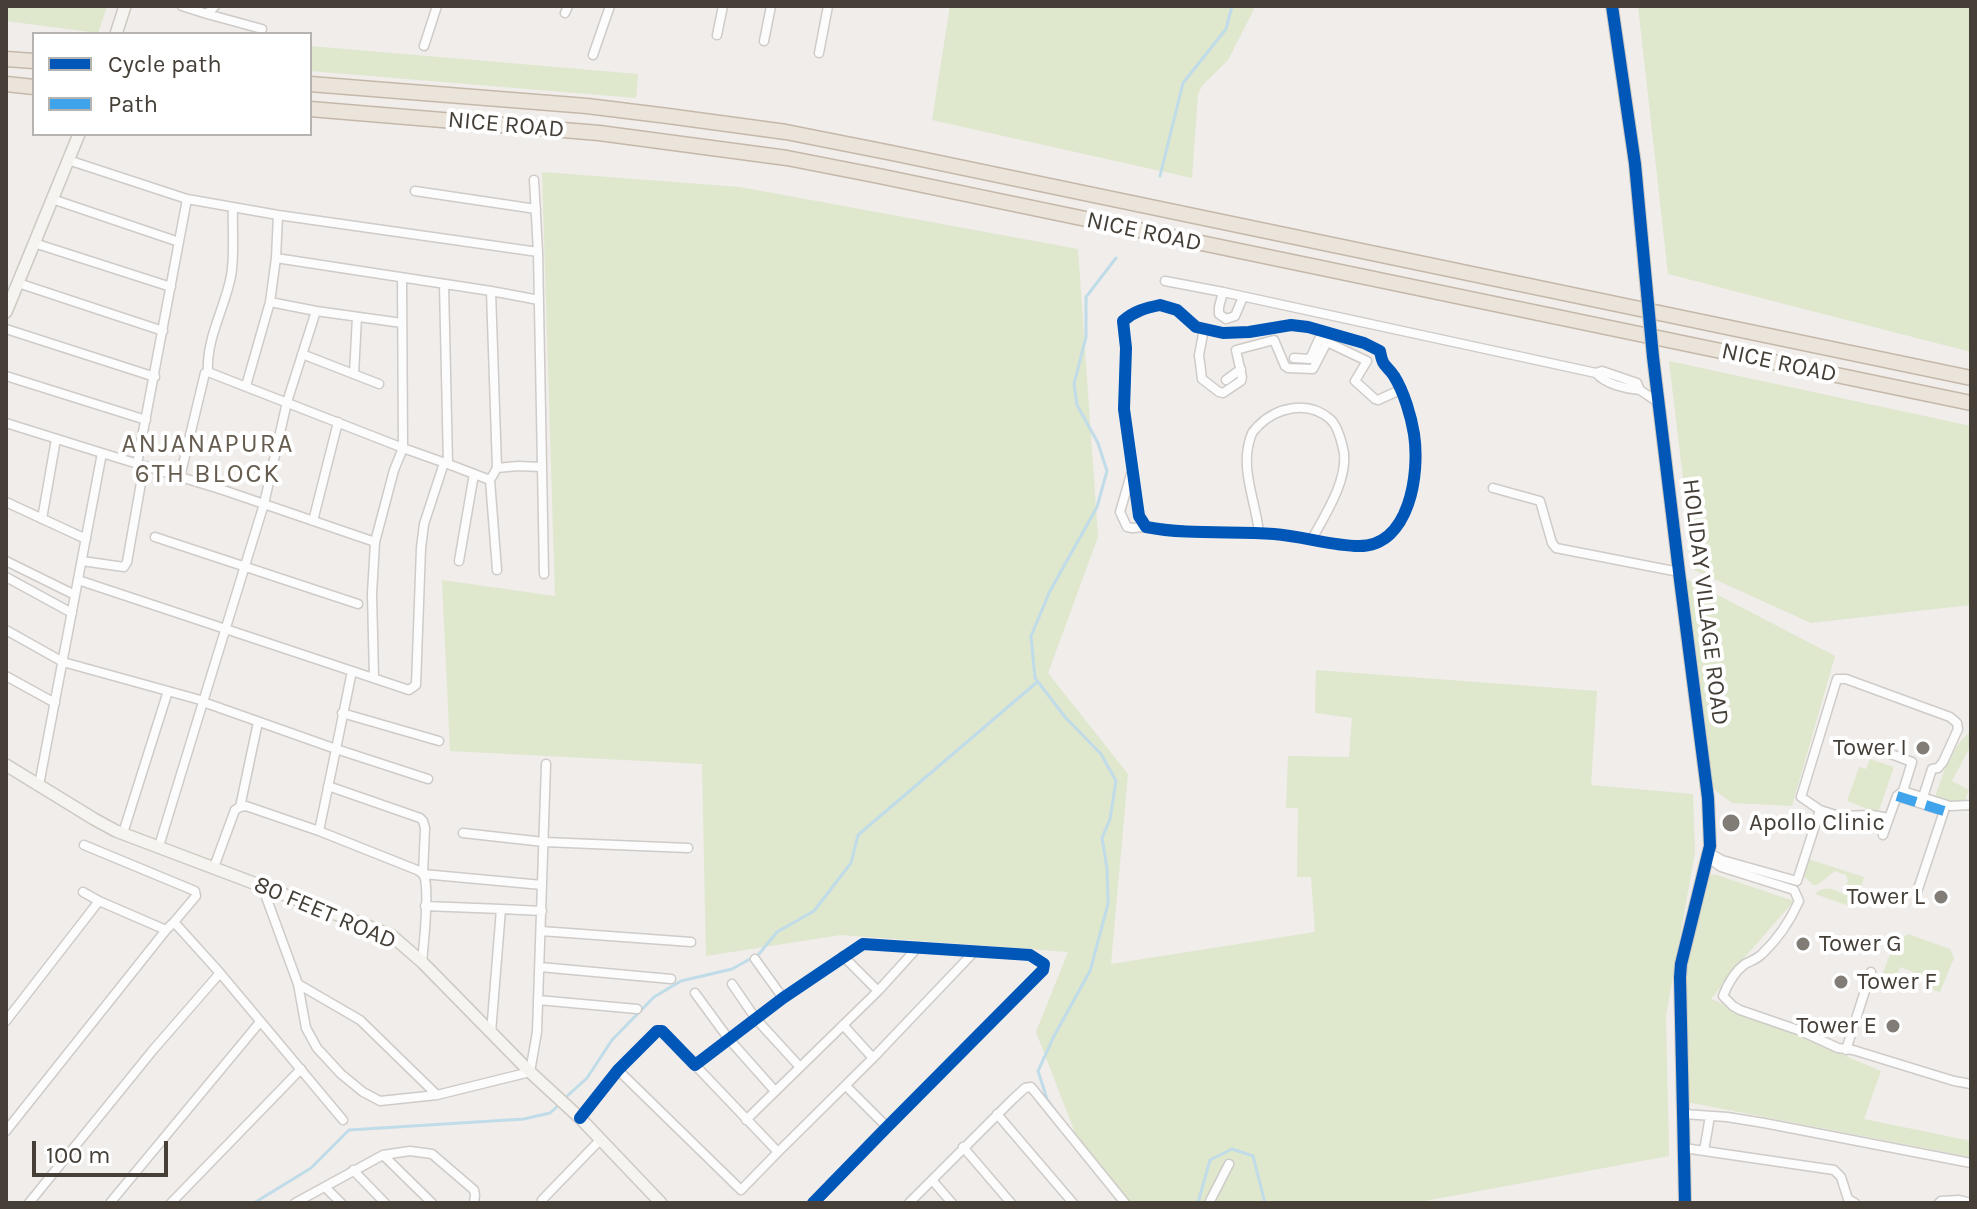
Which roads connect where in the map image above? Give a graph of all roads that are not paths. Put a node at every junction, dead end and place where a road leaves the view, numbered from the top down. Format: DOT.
graph roads {
  1 [pos="125,6"];
  2 [pos="182,6"];
  3 [pos="215,6"];
  4 [pos="437,6"];
  5 [pos="610,6"];
  6 [pos="723,6"];
  7 [pos="771,6"];
  8 [pos="828,6"];
  9 [pos="1612,6"];
  10 [pos="207,14"];
  11 [pos="262,29"];
  12 [pos="117,32"];
  13 [pos="717,35"];
  14 [pos="764,41"];
  15 [pos="424,46"];
  16 [pos="819,53"];
  17 [pos="593,55"];
  18 [pos="6,59"];
  19 [pos="32,61"];
  20 [pos="6,84"];
  21 [pos="312,84"];
  22 [pos="32,87"];
  23 [pos="312,109"];
  24 [pos="78,136"];
  25 [pos="68,160"];
  26 [pos="534,180"];
  27 [pos="415,191"];
  28 [pos="52,199"];
  29 [pos="187,199"];
  30 [pos="233,207"];
  31 [pos="536,209"];
  32 [pos="278,215"];
  33 [pos="179,242"];
  34 [pos="34,243"];
  35 [pos="538,252"];
  36 [pos="276,258"];
  37 [pos="402,278"];
  38 [pos="1165,281"];
  39 [pos="18,283"];
  40 [pos="444,284"];
  41 [pos="171,287"];
  42 [pos="491,291"];
  43 [pos="1223,292"];
  44 [pos="1243,297"];
  45 [pos="539,300"];
  46 [pos="270,302"];
  47 [pos="316,311"];
  48 [pos="6,312"];
  49 [pos="357,317"];
  50 [pos="1226,319"];
  51 [pos="402,323"];
  52 [pos="6,329"];
  53 [pos="1204,329"];
  54 [pos="163,331"];
  55 [pos="1223,333"];
  56 [pos="1327,342"];
  57 [pos="302,354"];
  58 [pos="1294,358"];
  59 [pos="1241,369"];
  60 [pos="208,372"];
  61 [pos="354,374"];
  62 [pos="6,376"];
  63 [pos="155,377"];
  64 [pos="1971,378"];
  65 [pos="1226,380"];
  66 [pos="379,384"];
  67 [pos="246,386"];
  68 [pos="1400,390"];
  69 [pos="287,402"];
  70 [pos="1659,403"];
  71 [pos="1971,403"];
  72 [pos="146,420"];
  73 [pos="338,422"];
  74 [pos="6,423"];
  75 [pos="56,439"];
  76 [pos="403,448"];
  77 [pos="102,453"];
  78 [pos="446,463"];
  79 [pos="140,465"];
  80 [pos="541,467"];
  81 [pos="497,468"];
  82 [pos="1133,468"];
  83 [pos="474,474"];
  84 [pos="180,477"];
  85 [pos="490,480"];
  86 [pos="1493,488"];
  87 [pos="6,502"];
  88 [pos="264,504"];
  89 [pos="42,519"];
  90 [pos="313,521"];
  91 [pos="1146,527"];
  92 [pos="1259,533"];
  93 [pos="155,537"];
  94 [pos="86,539"];
  95 [pos="1312,539"];
  96 [pos="375,542"];
  97 [pos="6,561"];
  98 [pos="82,561"];
  99 [pos="459,561"];
  100 [pos="245,566"];
  101 [pos="497,570"];
  102 [pos="1679,572"];
  103 [pos="544,574"];
  104 [pos="6,577"];
  105 [pos="78,580"];
  106 [pos="75,595"];
  107 [pos="358,604"];
  108 [pos="72,613"];
  109 [pos="226,629"];
  110 [pos="6,630"];
  111 [pos="63,662"];
  112 [pos="352,671"];
  113 [pos="6,676"];
  114 [pos="374,678"];
  115 [pos="168,691"];
  116 [pos="204,702"];
  117 [pos="55,703"];
  118 [pos="342,713"];
  119 [pos="258,722"];
  120 [pos="439,741"];
  121 [pos="1867,745"];
  122 [pos="336,749"];
  123 [pos="1912,762"];
  124 [pos="546,764"];
  125 [pos="6,765"];
  126 [pos="1932,769"];
  127 [pos="428,779"];
  128 [pos="39,785"];
  129 [pos="328,786"];
  130 [pos="1900,794"];
  131 [pos="1923,797"];
  132 [pos="1971,805"];
  133 [pos="240,807"];
  134 [pos="1820,810"];
  135 [pos="1889,818"];
  136 [pos="319,831"];
  137 [pos="123,833"];
  138 [pos="463,833"];
  139 [pos="1883,835"];
  140 [pos="544,842"];
  141 [pos="84,845"];
  142 [pos="159,846"];
  143 [pos="688,848"];
  144 [pos="1708,855"];
  145 [pos="214,867"];
  146 [pos="423,874"];
  147 [pos="542,885"];
  148 [pos="262,886"];
  149 [pos="83,892"];
  150 [pos="1917,892"];
  151 [pos="99,901"];
  152 [pos="425,906"];
  153 [pos="501,909"];
  154 [pos="542,911"];
  155 [pos="174,922"];
  156 [pos="166,930"];
  157 [pos="541,931"];
  158 [pos="691,942"];
  159 [pos="918,947"];
  160 [pos="973,953"];
  161 [pos="843,956"];
  162 [pos="755,959"];
  163 [pos="422,962"];
  164 [pos="540,967"];
  165 [pos="1871,972"];
  166 [pos="220,973"];
  167 [pos="671,979"];
  168 [pos="298,984"];
  169 [pos="732,984"];
  170 [pos="878,991"];
  171 [pos="695,993"];
  172 [pos="783,998"];
  173 [pos="538,1000"];
  174 [pos="637,1009"];
  175 [pos="756,1019"];
  176 [pos="6,1021"];
  177 [pos="260,1022"];
  178 [pos="843,1025"];
  179 [pos="491,1033"];
  180 [pos="728,1038"];
  181 [pos="1846,1050"];
  182 [pos="873,1058"];
  183 [pos="695,1065"];
  184 [pos="800,1067"];
  185 [pos="301,1069"];
  186 [pos="618,1070"];
  187 [pos="530,1072"];
  188 [pos="1970,1081"];
  189 [pos="846,1086"];
  190 [pos="775,1091"];
  191 [pos="437,1095"];
  192 [pos="997,1114"];
  193 [pos="1684,1114"];
  194 [pos="1710,1116"];
  195 [pos="580,1118"];
  196 [pos="343,1120"];
  197 [pos="746,1120"];
  198 [pos="887,1127"];
  199 [pos="6,1131"];
  200 [pos="600,1140"];
  201 [pos="963,1147"];
  202 [pos="1684,1148"];
  203 [pos="1704,1151"];
  204 [pos="778,1152"];
  205 [pos="383,1155"];
  206 [pos="1971,1163"];
  207 [pos="1229,1164"];
  208 [pos="353,1170"];
  209 [pos="932,1180"];
  210 [pos="325,1187"];
  211 [pos="542,1202"];
  212 [pos="29,1203"];
  213 [pos="110,1203"];
  214 [pos="171,1203"];
  215 [pos="295,1203"];
  216 [pos="341,1203"];
  217 [pos="385,1203"];
  218 [pos="432,1203"];
  219 [pos="474,1203"];
  220 [pos="661,1203"];
  221 [pos="813,1203"];
  222 [pos="909,1203"];
  223 [pos="952,1203"];
  224 [pos="1011,1203"];
  225 [pos="1073,1203"];
  226 [pos="1125,1203"];
  227 [pos="1209,1203"];
  228 [pos="1685,1203"];
  229 [pos="1855,1203"];
  230 [pos="1939,1203"];
  231 [pos="1971,1203"];
  1 -- 12 [label="street"];
  2 -- 10 [label="street"];
  3 -- 10 [label="street"];
  4 -- 15 [label="street"];
  5 -- 17 [label="street"];
  6 -- 13 [label="street"];
  7 -- 14 [label="street"];
  8 -- 16 [label="street"];
  9 -- 70 [label="street, HOLIDAY VILLAGE ROAD, bridge"];
  10 -- 11 [label="street"];
  18 -- 19 [label="highway"];
  20 -- 22 [label="highway"];
  21 -- 64 [label="highway, NICE ROAD"];
  23 -- 71 [label="highway, NICE ROAD"];
  24 -- 25 [label="street"];
  25 -- 28 [label="street"];
  25 -- 29 [label="street"];
  26 -- 31 [label="street"];
  27 -- 31 [label="street"];
  28 -- 33 [label="street"];
  28 -- 34 [label="street"];
  29 -- 30 [label="street"];
  29 -- 33 [label="street"];
  30 -- 32 [label="street"];
  30 -- 60 [label="street"];
  31 -- 35 [label="street"];
  32 -- 35 [label="street"];
  32 -- 36 [label="street"];
  33 -- 41 [label="street"];
  34 -- 39 [label="street"];
  34 -- 41 [label="street"];
  35 -- 45 [label="street"];
  36 -- 37 [label="street"];
  36 -- 46 [label="street"];
  37 -- 40 [label="street"];
  37 -- 51 [label="street"];
  38 -- 43 [label="street"];
  39 -- 48 [label="street"];
  39 -- 54 [label="street"];
  40 -- 42 [label="street"];
  40 -- 78 [label="street"];
  41 -- 54 [label="street"];
  42 -- 45 [label="street"];
  42 -- 81 [label="street"];
  43 -- 44 [label="street"];
  43 -- 50 [label="street"];
  44 -- 50 [label="street"];
  44 -- 70 [label="street"];
  45 -- 80 [label="street"];
  46 -- 47 [label="street"];
  46 -- 67 [label="street"];
  47 -- 49 [label="street"];
  47 -- 57 [label="street"];
  49 -- 51 [label="street"];
  49 -- 61 [label="street"];
  50 -- 55 [label="street"];
  51 -- 76 [label="street"];
  52 -- 63 [label="street"];
  53 -- 55 [label="street"];
  53 -- 59 [label="street"];
  53 -- 82 [label="street"];
  54 -- 63 [label="street"];
  55 -- 68 [label="street"];
  56 -- 58 [label="street"];
  56 -- 59 [label="street"];
  56 -- 68 [label="street"];
  57 -- 61 [label="street"];
  57 -- 69 [label="street"];
  59 -- 65 [label="street"];
  60 -- 67 [label="street"];
  60 -- 84 [label="street"];
  61 -- 66 [label="street"];
  62 -- 72 [label="street"];
  63 -- 72 [label="street"];
  67 -- 69 [label="street"];
  68 -- 95 [label="street"];
  69 -- 73 [label="street"];
  69 -- 88 [label="street"];
  70 -- 102 [label="street, HOLIDAY VILLAGE ROAD"];
  72 -- 79 [label="street"];
  73 -- 76 [label="street"];
  73 -- 90 [label="street"];
  74 -- 75 [label="street"];
  75 -- 77 [label="street"];
  75 -- 89 [label="street"];
  76 -- 78 [label="street"];
  76 -- 96 [label="street"];
  77 -- 79 [label="street"];
  77 -- 94 [label="street"];
  78 -- 83 [label="street"];
  78 -- 114 [label="street"];
  79 -- 84 [label="street"];
  79 -- 98 [label="street"];
  80 -- 81 [label="street"];
  80 -- 103 [label="street"];
  81 -- 85 [label="street"];
  82 -- 91 [label="street"];
  82 -- 91 [label="street"];
  83 -- 85 [label="street"];
  83 -- 99 [label="street"];
  84 -- 88 [label="street"];
  85 -- 101 [label="street"];
  86 -- 102 [label="street"];
  87 -- 89 [label="street"];
  88 -- 90 [label="street"];
  88 -- 100 [label="street"];
  89 -- 94 [label="street"];
  90 -- 96 [label="street"];
  91 -- 92 [label="street"];
  92 -- 95 [label="street"];
  92 -- 95 [label="street"];
  93 -- 100 [label="street"];
  94 -- 98 [label="street"];
  96 -- 114 [label="street"];
  97 -- 106 [label="street"];
  98 -- 105 [label="street"];
  100 -- 107 [label="street"];
  100 -- 109 [label="street"];
  102 -- 144 [label="street, HOLIDAY VILLAGE ROAD"];
  104 -- 108 [label="street"];
  105 -- 106 [label="street"];
  105 -- 109 [label="street"];
  106 -- 108 [label="street"];
  108 -- 111 [label="street"];
  109 -- 112 [label="street"];
  109 -- 116 [label="street"];
  110 -- 111 [label="street"];
  111 -- 115 [label="street"];
  111 -- 117 [label="street"];
  112 -- 114 [label="street"];
  112 -- 118 [label="street"];
  113 -- 117 [label="street"];
  115 -- 116 [label="street"];
  115 -- 137 [label="street"];
  116 -- 119 [label="street"];
  116 -- 142 [label="street"];
  117 -- 128 [label="street"];
  118 -- 120 [label="street"];
  118 -- 122 [label="street"];
  119 -- 122 [label="street"];
  119 -- 133 [label="street"];
  121 -- 123 [label="street"];
  122 -- 127 [label="street"];
  122 -- 129 [label="street"];
  123 -- 126 [label="street"];
  123 -- 130 [label="street"];
  124 -- 140 [label="street"];
  125 -- 128 [label="street, 80 FEET ROAD"];
  126 -- 131 [label="street"];
  126 -- 134 [label="street"];
  128 -- 137 [label="street, 80 FEET ROAD"];
  129 -- 136 [label="street"];
  129 -- 146 [label="street"];
  130 -- 131 [label="street"];
  130 -- 135 [label="street"];
  130 -- 150 [label="street"];
  131 -- 132 [label="street"];
  133 -- 136 [label="street"];
  133 -- 145 [label="street"];
  134 -- 135 [label="street"];
  134 -- 144 [label="street"];
  135 -- 139 [label="street"];
  136 -- 146 [label="street"];
  137 -- 142 [label="street, 80 FEET ROAD"];
  138 -- 140 [label="street"];
  140 -- 143 [label="street"];
  140 -- 147 [label="street"];
  141 -- 155 [label="street"];
  142 -- 145 [label="street, 80 FEET ROAD"];
  144 -- 181 [label="street"];
  144 -- 193 [label="street, HOLIDAY VILLAGE ROAD"];
  145 -- 148 [label="street, 80 FEET ROAD"];
  146 -- 147 [label="street"];
  146 -- 152 [label="street"];
  147 -- 154 [label="street"];
  148 -- 163 [label="street, 80 FEET ROAD"];
  148 -- 168 [label="street"];
  149 -- 151 [label="street"];
  151 -- 156 [label="street"];
  151 -- 176 [label="street"];
  152 -- 153 [label="street"];
  152 -- 163 [label="street"];
  153 -- 154 [label="street"];
  153 -- 179 [label="street"];
  154 -- 157 [label="street"];
  155 -- 156 [label="street"];
  155 -- 166 [label="street"];
  156 -- 199 [label="street"];
  157 -- 158 [label="street"];
  157 -- 164 [label="street"];
  159 -- 160 [label="street"];
  159 -- 161 [label="street"];
  159 -- 170 [label="street"];
  160 -- 182 [label="street"];
  160 -- 198 [label="street"];
  161 -- 170 [label="street"];
  161 -- 172 [label="street"];
  162 -- 172 [label="street"];
  163 -- 179 [label="street, 80 FEET ROAD"];
  164 -- 167 [label="street"];
  164 -- 173 [label="street"];
  165 -- 181 [label="street"];
  166 -- 177 [label="street"];
  166 -- 212 [label="street"];
  168 -- 191 [label="street"];
  168 -- 191 [label="street"];
  169 -- 175 [label="street"];
  170 -- 178 [label="street"];
  171 -- 180 [label="street"];
  172 -- 175 [label="street"];
  173 -- 174 [label="street"];
  173 -- 187 [label="street"];
  175 -- 180 [label="street"];
  175 -- 184 [label="street"];
  177 -- 185 [label="street"];
  177 -- 213 [label="street"];
  178 -- 182 [label="street"];
  178 -- 184 [label="street"];
  179 -- 187 [label="street, 80 FEET ROAD"];
  180 -- 183 [label="street"];
  180 -- 190 [label="street"];
  181 -- 188 [label="street"];
  182 -- 189 [label="street"];
  183 -- 186 [label="street"];
  183 -- 197 [label="street"];
  184 -- 190 [label="street"];
  185 -- 196 [label="street"];
  185 -- 214 [label="street"];
  186 -- 195 [label="street"];
  186 -- 204 [label="street"];
  187 -- 191 [label="street"];
  187 -- 195 [label="street, 80 FEET ROAD"];
  189 -- 198 [label="street"];
  189 -- 204 [label="street"];
  190 -- 197 [label="street"];
  192 -- 201 [label="street"];
  192 -- 225 [label="street"];
  192 -- 226 [label="street"];
  193 -- 194 [label="street"];
  193 -- 202 [label="street, HOLIDAY VILLAGE ROAD"];
  194 -- 203 [label="street"];
  194 -- 206 [label="street"];
  195 -- 200 [label="street, 80 FEET ROAD"];
  197 -- 204 [label="street"];
  198 -- 221 [label="street"];
  200 -- 211 [label="street"];
  200 -- 220 [label="street, 80 FEET ROAD"];
  201 -- 209 [label="street"];
  201 -- 224 [label="street"];
  202 -- 203 [label="street"];
  202 -- 228 [label="street, HOLIDAY VILLAGE ROAD"];
  203 -- 229 [label="street"];
  205 -- 208 [label="street"];
  205 -- 218 [label="street"];
  205 -- 219 [label="street"];
  207 -- 227 [label="street"];
  208 -- 210 [label="street"];
  208 -- 217 [label="street"];
  209 -- 222 [label="street"];
  209 -- 223 [label="street"];
  210 -- 215 [label="street"];
  210 -- 216 [label="street"];
  230 -- 231 [label="street"];
}
